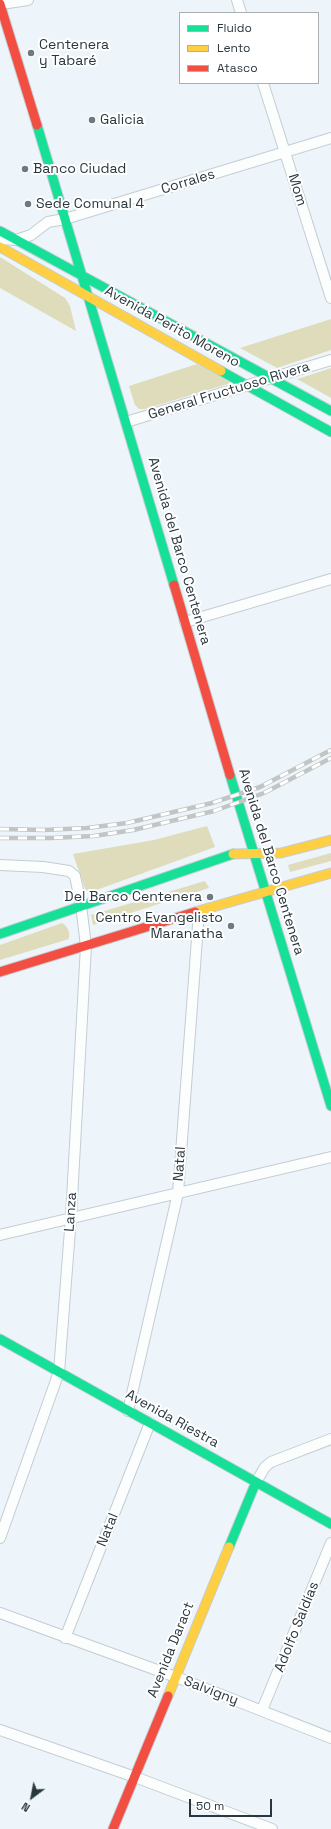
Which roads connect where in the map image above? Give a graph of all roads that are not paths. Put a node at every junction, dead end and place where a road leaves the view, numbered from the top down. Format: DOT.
graph roads {
  1 [pos="0,0"];
  2 [pos="28,0"];
  3 [pos="237,0"];
  4 [pos="0,4"];
  5 [pos="241,12"];
  6 [pos="264,84"];
  7 [pos="331,138"];
  8 [pos="286,152"];
  9 [pos="65,219"];
  10 [pos="0,231"];
  11 [pos="0,239"];
  12 [pos="16,240"];
  13 [pos="0,246"];
  14 [pos="82,276"];
  15 [pos="89,296"];
  16 [pos="331,298"];
  17 [pos="331,360"];
  18 [pos="272,379"];
  19 [pos="247,386"];
  20 [pos="331,411"];
  21 [pos="126,422"];
  22 [pos="331,432"];
  23 [pos="331,579"];
  24 [pos="185,622"];
  25 [pos="331,840"];
  26 [pos="253,854"];
  27 [pos="0,865"];
  28 [pos="331,873"];
  29 [pos="265,892"];
  30 [pos="81,905"];
  31 [pos="199,912"];
  32 [pos="0,934"];
  33 [pos="86,946"];
  34 [pos="0,972"];
  35 [pos="331,1106"];
  36 [pos="331,1157"];
  37 [pos="178,1193"];
  38 [pos="71,1217"];
  39 [pos="0,1235"];
  40 [pos="0,1339"];
  41 [pos="59,1372"];
  42 [pos="128,1410"];
  43 [pos="150,1423"];
  44 [pos="331,1439"];
  45 [pos="256,1482"];
  46 [pos="331,1524"];
  47 [pos="0,1538"];
  48 [pos="331,1543"];
  49 [pos="0,1613"];
  50 [pos="65,1638"];
  51 [pos="176,1677"];
  52 [pos="262,1710"];
  53 [pos="0,1730"];
  54 [pos="331,1738"];
  55 [pos="134,1777"];
  56 [pos="113,1829"];
  57 [pos="272,1829"];
  1 -- 2 [label="street"];
  3 -- 5 [label="street"];
  4 -- 9 [label="main road, Avenida del Barco Centenera"];
  6 -- 8 [label="street, Mom"];
  7 -- 8 [label="street, Corrales"];
  8 -- 9 [label="street, Corrales"];
  8 -- 16 [label="street, Mom"];
  9 -- 12 [label="street, Corrales"];
  9 -- 14 [label="main road, Avenida del Barco Centenera"];
  10 -- 12 [label="main road, Avenida Perito Moreno"];
  11 -- 12 [label="street, Corrales"];
  12 -- 14 [label="main road, Avenida Perito Moreno"];
  13 -- 15 [label="main road, Avenida Perito Moreno"];
  14 -- 15 [label="main road, Avenida del Barco Centenera"];
  14 -- 18 [label="main road, Avenida Perito Moreno"];
  15 -- 19 [label="main road, Avenida Perito Moreno"];
  15 -- 21 [label="main road, Avenida del Barco Centenera"];
  17 -- 18 [label="street, General Fructuoso Rivera"];
  18 -- 19 [label="street, General Fructuoso Rivera"];
  18 -- 20 [label="main road, Avenida Perito Moreno"];
  19 -- 21 [label="street, General Fructuoso Rivera"];
  19 -- 22 [label="main road, Avenida Perito Moreno"];
  21 -- 24 [label="main road, Avenida del Barco Centenera"];
  23 -- 24 [label="street"];
  24 -- 26 [label="main road, Avenida del Barco Centenera"];
  25 -- 26 [label="main road"];
  26 -- 29 [label="main road, Avenida del Barco Centenera"];
  26 -- 30 [label="main road"];
  27 -- 30 [label="street, Lanza"];
  28 -- 29 [label="main road"];
  29 -- 31 [label="main road"];
  29 -- 35 [label="main road, Avenida del Barco Centenera"];
  30 -- 32 [label="main road"];
  30 -- 33 [label="street, Lanza"];
  31 -- 33 [label="main road"];
  31 -- 37 [label="street, Natal"];
  33 -- 34 [label="main road"];
  33 -- 38 [label="street, Lanza"];
  36 -- 37 [label="street"];
  37 -- 38 [label="street"];
  37 -- 42 [label="street, Natal"];
  38 -- 39 [label="street"];
  38 -- 41 [label="street, Lanza"];
  40 -- 41 [label="main road, Avenida Riestra"];
  41 -- 42 [label="main road, Avenida Riestra"];
  41 -- 47 [label="street, Lanza"];
  42 -- 43 [label="main road, Avenida Riestra"];
  43 -- 45 [label="main road, Avenida Riestra"];
  43 -- 50 [label="street, Natal"];
  44 -- 45 [label="street"];
  45 -- 46 [label="main road, Avenida Riestra"];
  45 -- 51 [label="main road, Avenida Daract"];
  48 -- 52 [label="street, Adolfo Saldías"];
  49 -- 50 [label="street, Salvigny"];
  50 -- 51 [label="street, Salvigny"];
  51 -- 52 [label="street, Salvigny"];
  51 -- 55 [label="main road, Avenida Daract"];
  52 -- 54 [label="street, Salvigny"];
  53 -- 55 [label="street"];
  55 -- 56 [label="main road, Avenida Daract"];
  55 -- 57 [label="street"];
}
